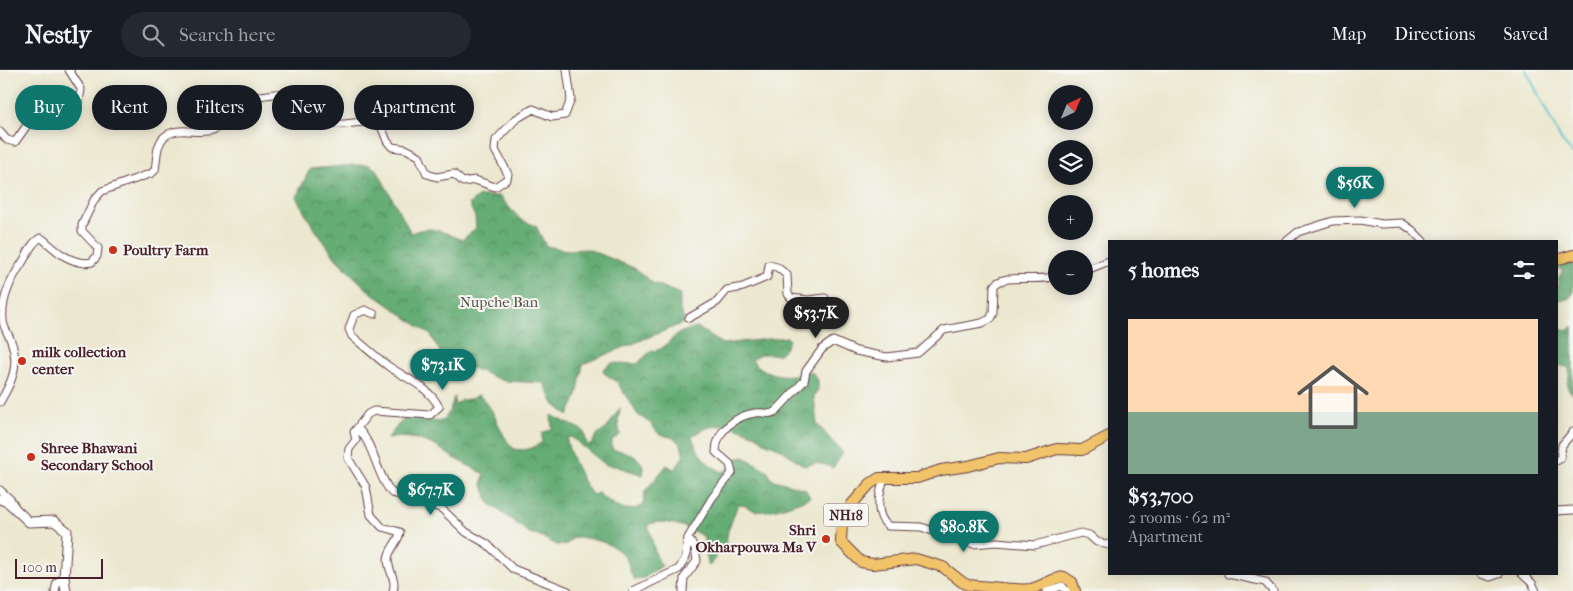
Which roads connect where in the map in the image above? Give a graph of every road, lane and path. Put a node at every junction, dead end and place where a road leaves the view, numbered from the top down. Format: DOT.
graph roads {
  1 [pos="69,70"];
  2 [pos="567,70"];
  3 [pos="0,132"];
  4 [pos="1288,240"];
  5 [pos="1422,240"];
  6 [pos="1573,255"];
  7 [pos="1558,259"];
  8 [pos="1108,262"];
  9 [pos="1093,268"];
  10 [pos="1048,278"];
  11 [pos="825,298"];
  12 [pos="374,314"];
  13 [pos="689,318"];
  14 [pos="0,402"];
  15 [pos="357,428"];
  16 [pos="1573,432"];
  17 [pos="1108,437"];
  18 [pos="1558,460"];
  19 [pos="884,478"];
  20 [pos="0,490"];
  21 [pos="0,499"];
  22 [pos="15,507"];
  23 [pos="1573,510"];
  24 [pos="1558,511"];
  25 [pos="687,544"];
  26 [pos="1108,544"];
  27 [pos="1233,575"];
  28 [pos="1484,575"];
  29 [pos="1496,575"];
  30 [pos="1523,575"];
  31 [pos="64,578"];
  32 [pos="55,591"];
  33 [pos="66,591"];
  34 [pos="392,591"];
  35 [pos="568,591"];
  36 [pos="633,591"];
  37 [pos="683,591"];
  38 [pos="1047,591"];
  39 [pos="1068,591"];
  40 [pos="1075,591"];
  41 [pos="1272,591"];
  42 [pos="1536,591"];
  1 -- 3 [label="street"];
  2 -- 14 [label="street"];
  4 -- 5 [label="street"];
  6 -- 7 [label="main road"];
  8 -- 9 [label="street"];
  10 -- 25 [label="street"];
  11 -- 13 [label="street"];
  12 -- 15 [label="street"];
  15 -- 34 [label="street"];
  15 -- 35 [label="street"];
  16 -- 18 [label="street"];
  17 -- 19 [label="main road"];
  19 -- 26 [label="street"];
  19 -- 40 [label="main road, NH18"];
  20 -- 22 [label="street"];
  21 -- 22 [label="street"];
  22 -- 31 [label="street"];
  23 -- 24 [label="street"];
  25 -- 36 [label="street"];
  25 -- 37 [label="street"];
  27 -- 41 [label="street"];
  28 -- 29 [label="street"];
  30 -- 42 [label="street"];
  31 -- 32 [label="street"];
  31 -- 33 [label="street"];
  38 -- 39 [label="street"];
}
